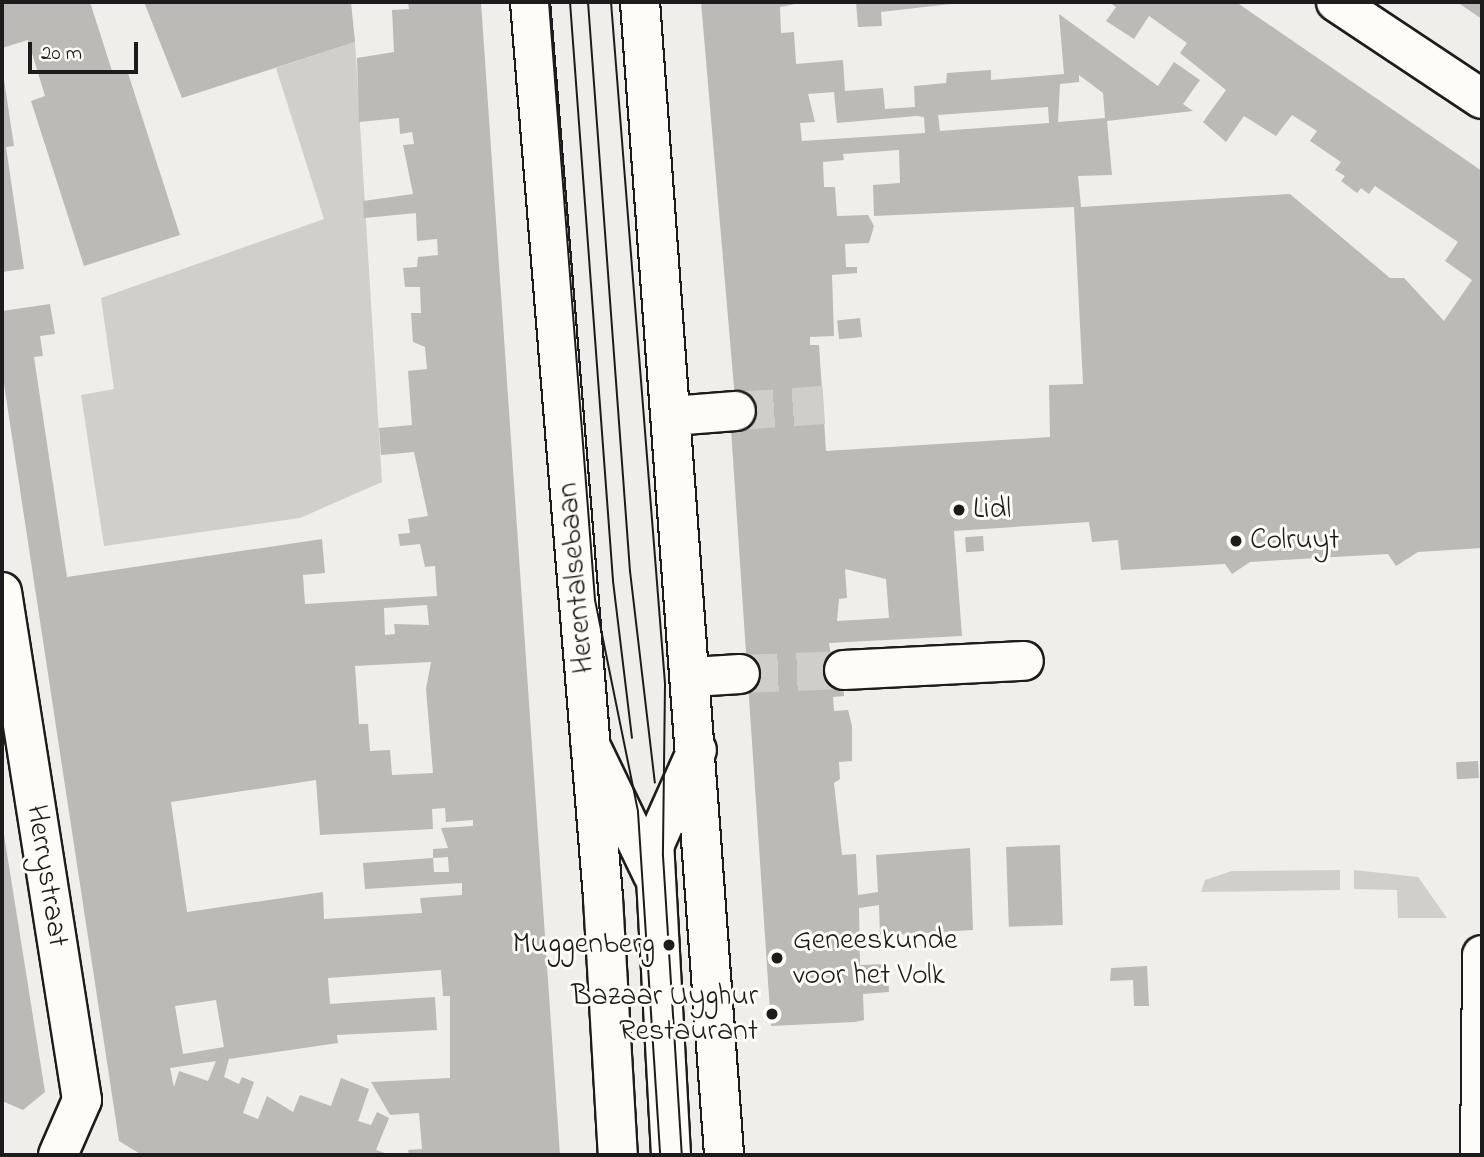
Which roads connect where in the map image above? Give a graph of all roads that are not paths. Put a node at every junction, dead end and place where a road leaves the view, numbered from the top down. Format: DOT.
graph roads {
  1 [pos="530,2"];
  2 [pos="640,2"];
  3 [pos="1336,2"];
  4 [pos="1482,99"];
  5 [pos="736,411"];
  6 [pos="672,416"];
  7 [pos="2,592"];
  8 [pos="1024,662"];
  9 [pos="844,670"];
  10 [pos="740,674"];
  11 [pos="693,677"];
  12 [pos="591,747"];
  13 [pos="697,750"];
  14 [pos="653,877"];
  15 [pos="1482,955"];
  16 [pos="58,1155"];
  17 [pos="618,1155"];
  18 [pos="671,1155"];
  19 [pos="724,1155"];
  20 [pos="1480,1155"];
  1 -- 12 [label="main road, Herentalsebaan"];
  2 -- 6 [label="main road"];
  3 -- 4 [label="main road"];
  5 -- 6 [label="main road"];
  6 -- 11 [label="main road"];
  7 -- 16 [label="main road, Herrystraat"];
  8 -- 9 [label="main road"];
  10 -- 11 [label="main road"];
  11 -- 13 [label="main road"];
  12 -- 14 [label="main road"];
  12 -- 17 [label="main road, Herentalsebaan"];
  13 -- 14 [label="main road"];
  13 -- 19 [label="main road"];
  14 -- 18 [label="main road"];
  15 -- 20 [label="main road"];
}
